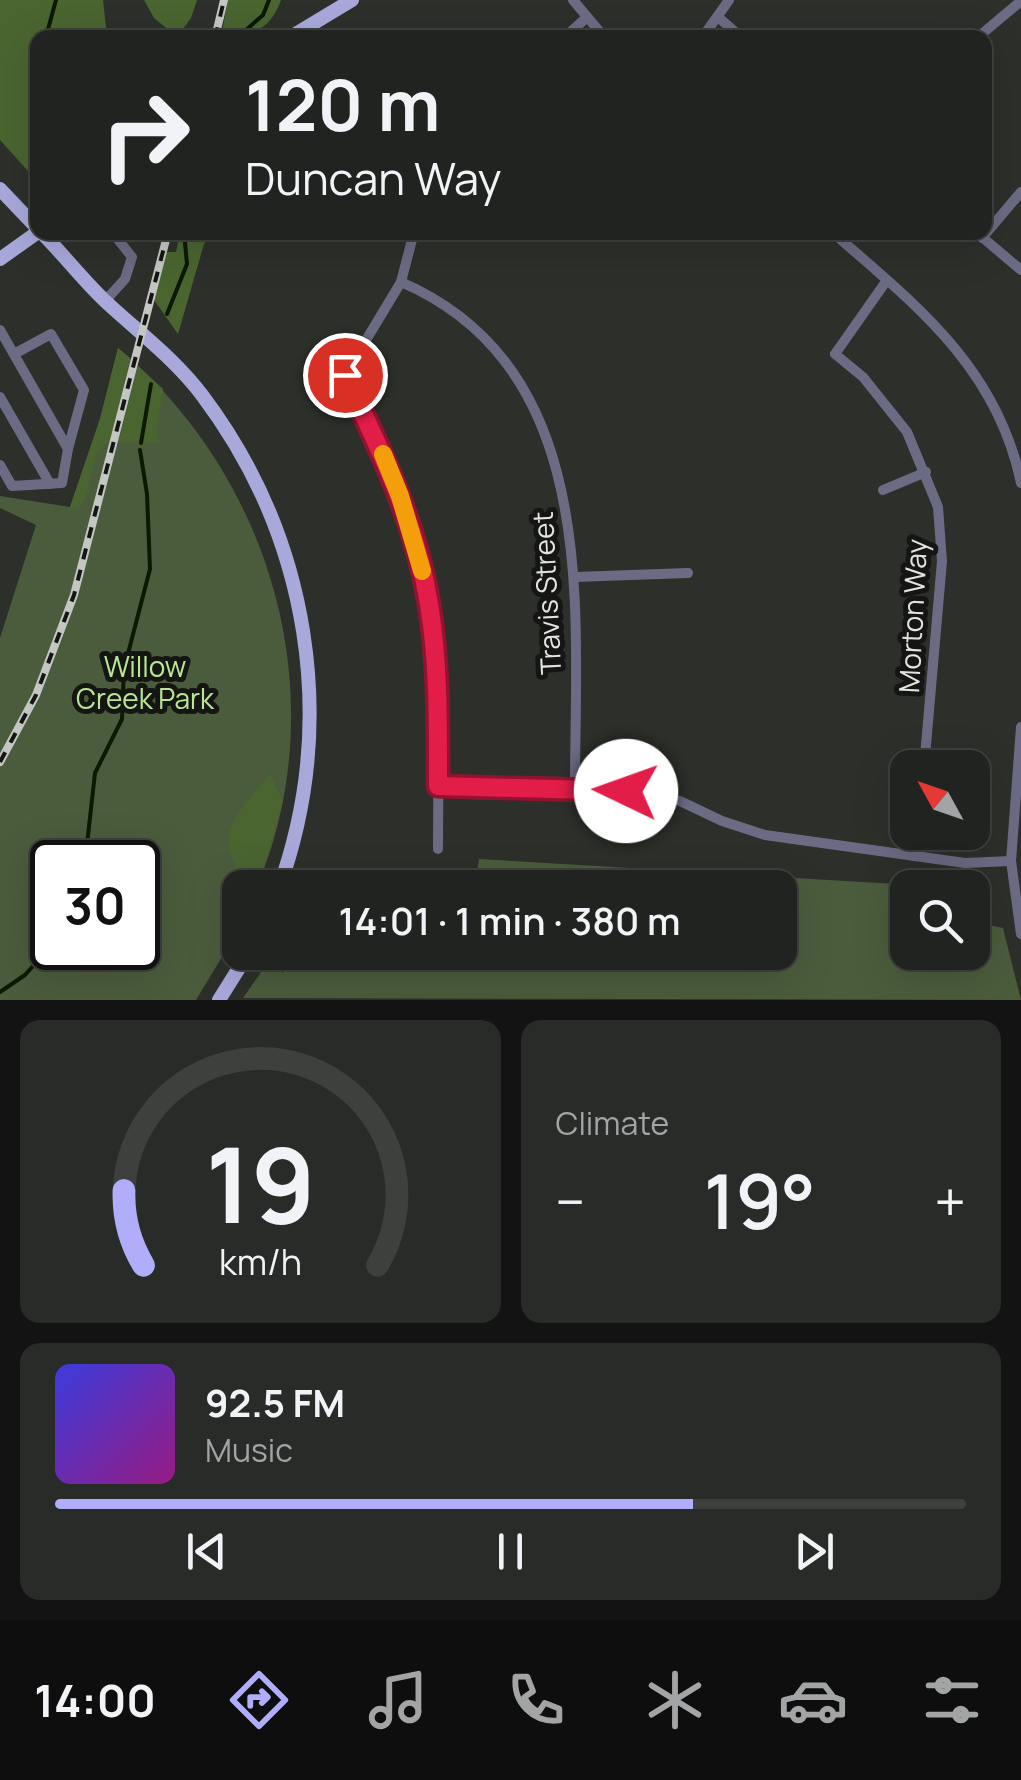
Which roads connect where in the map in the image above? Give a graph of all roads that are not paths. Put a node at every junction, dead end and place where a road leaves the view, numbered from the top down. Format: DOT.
graph roads {
  1 [pos="352,0"];
  2 [pos="573,0"];
  3 [pos="729,0"];
  4 [pos="1021,2"];
  5 [pos="718,17"];
  6 [pos="586,18"];
  7 [pos="302,30"];
  8 [pos="573,30"];
  9 [pos="597,30"];
  10 [pos="708,30"];
  11 [pos="733,30"];
  12 [pos="986,30"];
  13 [pos="0,190"];
  14 [pos="1021,192"];
  15 [pos="30,222"];
  16 [pos="992,222"];
  17 [pos="30,237"];
  18 [pos="47,240"];
  19 [pos="119,240"];
  20 [pos="412,240"];
  21 [pos="841,240"];
  22 [pos="985,240"];
  23 [pos="0,258"];
  24 [pos="1021,270"];
  25 [pos="887,280"];
  26 [pos="401,282"];
  27 [pos="105,301"];
  28 [pos="0,330"];
  29 [pos="14,354"];
  30 [pos="0,396"];
  31 [pos="68,448"];
  32 [pos="0,464"];
  33 [pos="926,472"];
  34 [pos="1021,483"];
  35 [pos="50,484"];
  36 [pos="6,485"];
  37 [pos="883,490"];
  38 [pos="688,573"];
  39 [pos="575,577"];
  40 [pos="1021,726"];
  41 [pos="926,750"];
  42 [pos="1020,760"];
  43 [pos="438,786"];
  44 [pos="575,788"];
  45 [pos="438,849"];
  46 [pos="914,850"];
  47 [pos="914,856"];
  48 [pos="1011,861"];
  49 [pos="283,870"];
  50 [pos="1020,928"];
  51 [pos="238,970"];
  52 [pos="220,1000"];
  1 -- 7 [label="main road"];
  2 -- 6 [label="street"];
  3 -- 5 [label="street"];
  4 -- 12 [label="street"];
  5 -- 10 [label="street"];
  5 -- 11 [label="street"];
  6 -- 8 [label="street"];
  6 -- 9 [label="street"];
  13 -- 15 [label="main road"];
  14 -- 16 [label="street"];
  17 -- 23 [label="main road"];
  18 -- 27 [label="main road"];
  19 -- 27 [label="street"];
  20 -- 26 [label="street"];
  21 -- 25 [label="street"];
  22 -- 24 [label="street"];
  25 -- 33 [label="street, Morton Way"];
  25 -- 34 [label="street"];
  26 -- 39 [label="street, Travis Street"];
  26 -- 43 [label="street"];
  27 -- 49 [label="main road"];
  28 -- 29 [label="street"];
  29 -- 31 [label="street"];
  29 -- 31 [label="street"];
  30 -- 35 [label="street"];
  31 -- 35 [label="street"];
  32 -- 36 [label="street"];
  33 -- 37 [label="street"];
  33 -- 41 [label="street, Morton Way"];
  35 -- 36 [label="street"];
  38 -- 39 [label="street"];
  39 -- 44 [label="street, Travis Street"];
  40 -- 42 [label="street"];
  42 -- 48 [label="street"];
  43 -- 44 [label="street"];
  43 -- 45 [label="street"];
  44 -- 47 [label="street"];
  46 -- 47 [label="street"];
  47 -- 48 [label="street"];
  48 -- 50 [label="street"];
  51 -- 52 [label="main road"];
}
